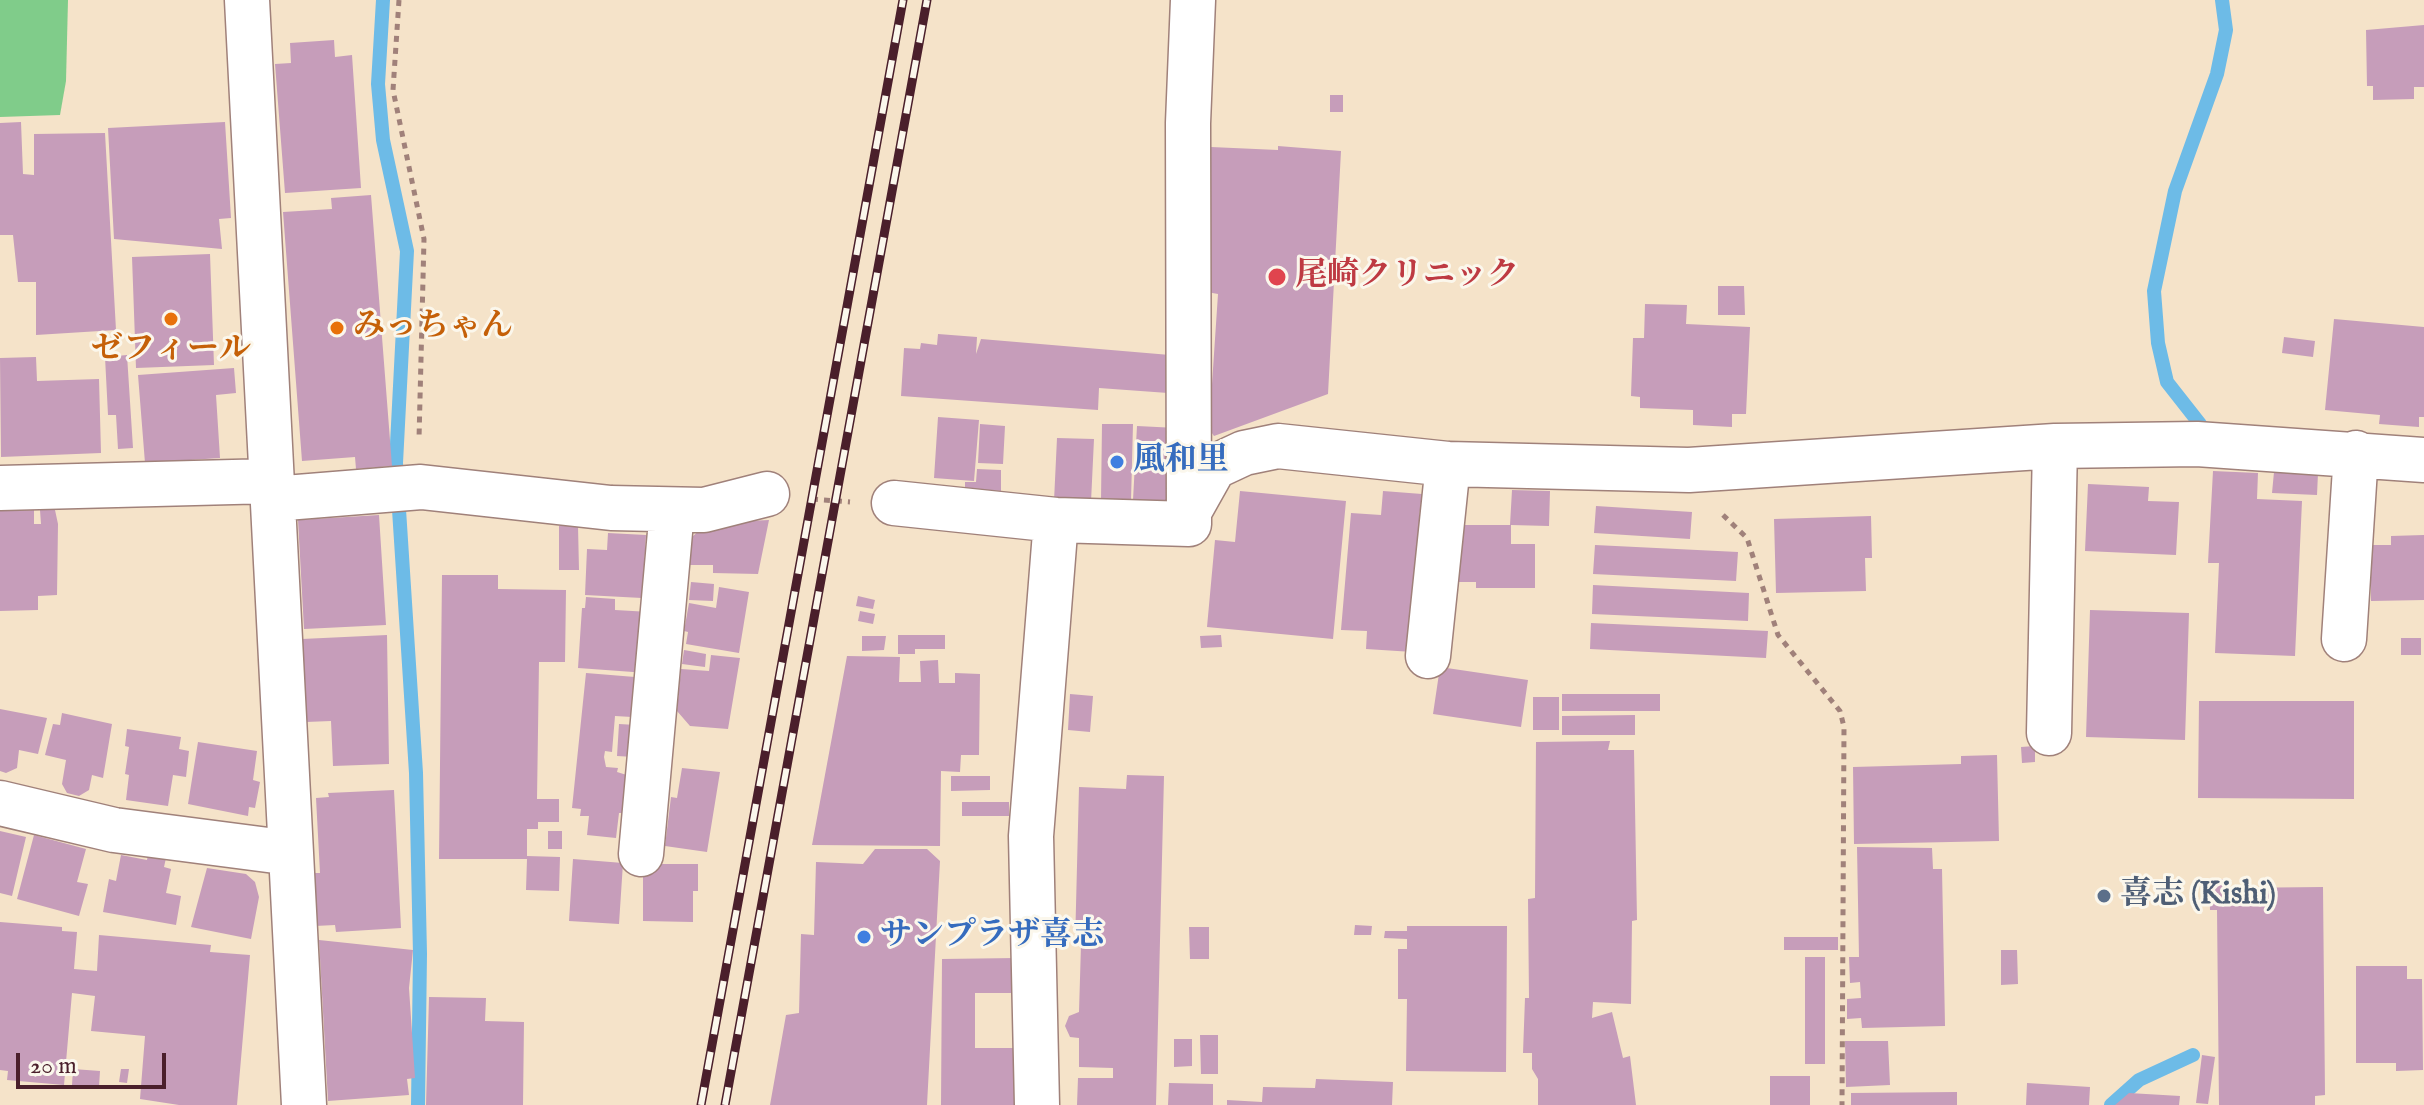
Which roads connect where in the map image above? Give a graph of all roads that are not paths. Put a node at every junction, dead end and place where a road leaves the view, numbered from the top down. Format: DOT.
graph roads {
  1 [pos="247,0"];
  2 [pos="1193,0"];
  3 [pos="2055,446"];
  4 [pos="2356,453"];
  5 [pos="2424,460"];
  6 [pos="1448,464"];
  7 [pos="0,488"];
  8 [pos="272,490"];
  9 [pos="767,494"];
  10 [pos="894,503"];
  11 [pos="1191,508"];
  12 [pos="672,510"];
  13 [pos="1056,520"];
  14 [pos="2344,639"];
  15 [pos="1428,656"];
  16 [pos="2049,733"];
  17 [pos="0,803"];
  18 [pos="291,853"];
  19 [pos="641,854"];
  20 [pos="304,1105"];
  21 [pos="1037,1105"];
  1 -- 8 [label="street"];
  2 -- 11 [label="street"];
  3 -- 4 [label="street"];
  3 -- 6 [label="street"];
  3 -- 16 [label="street"];
  4 -- 5 [label="street"];
  4 -- 14 [label="street"];
  6 -- 11 [label="street"];
  6 -- 15 [label="street"];
  7 -- 8 [label="street"];
  8 -- 12 [label="street"];
  8 -- 18 [label="street"];
  9 -- 12 [label="street"];
  10 -- 13 [label="street"];
  11 -- 13 [label="street"];
  12 -- 19 [label="street"];
  13 -- 21 [label="street"];
  17 -- 18 [label="street"];
  18 -- 20 [label="street"];
}
